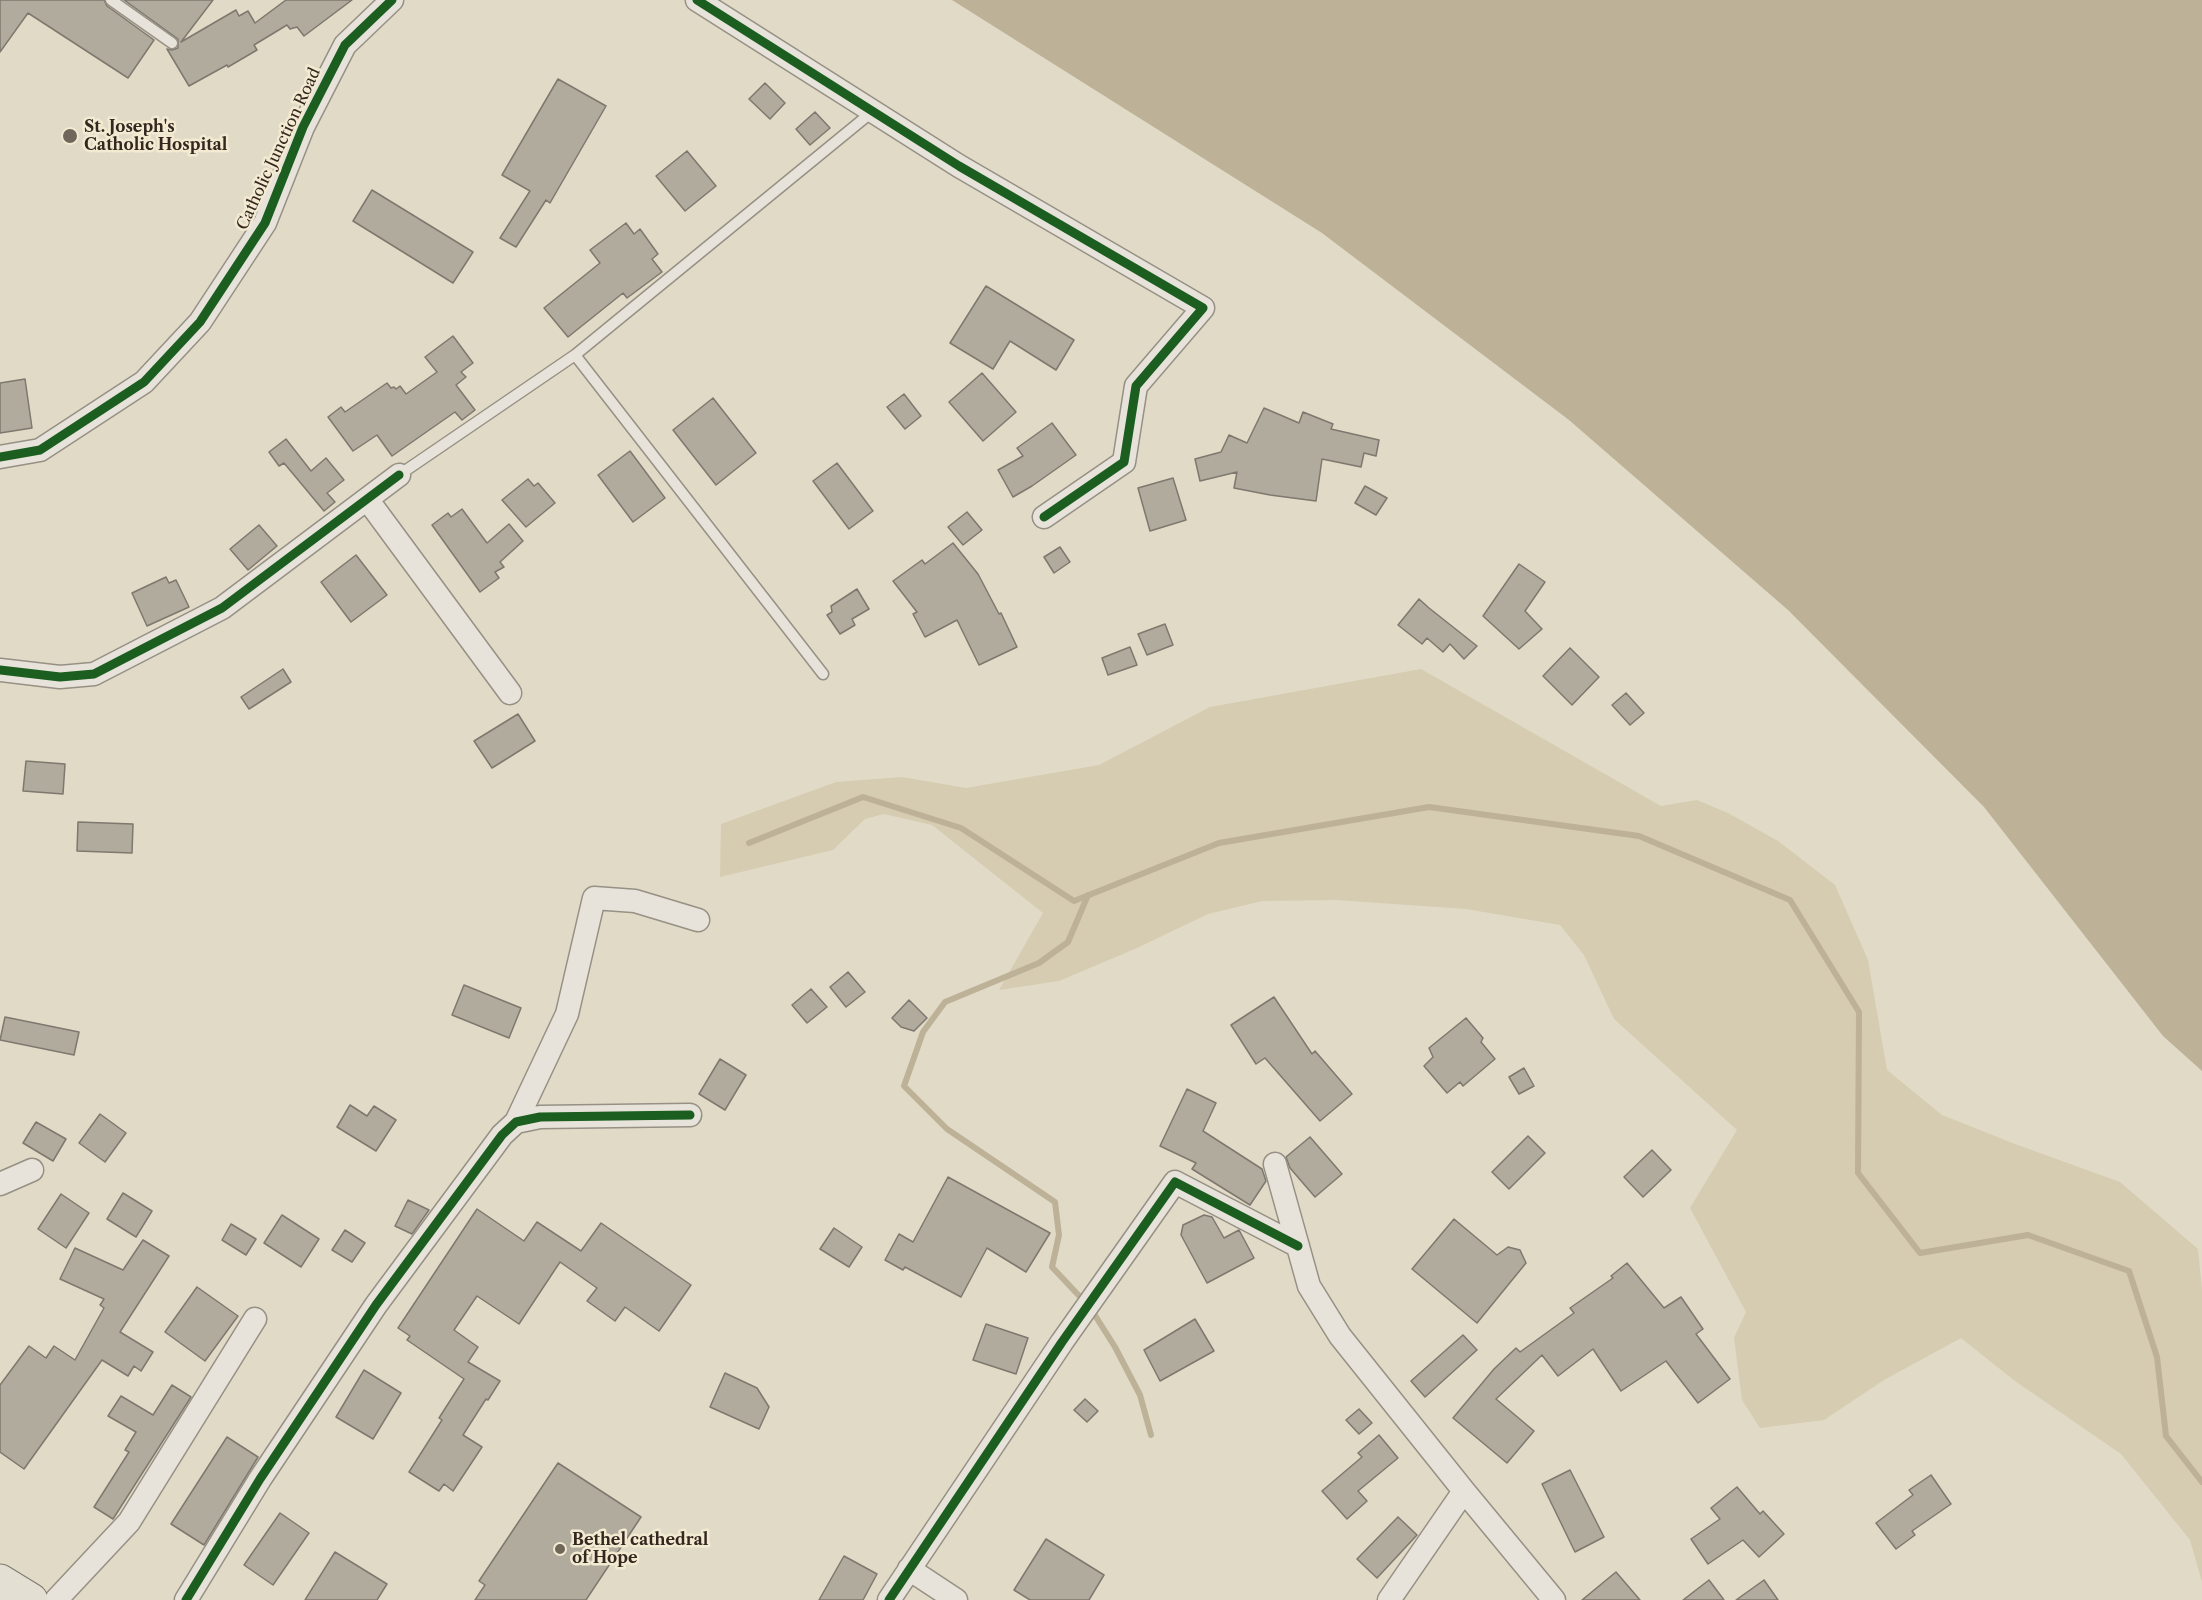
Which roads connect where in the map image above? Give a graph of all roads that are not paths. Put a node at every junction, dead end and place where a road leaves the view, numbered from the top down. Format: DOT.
graph roads {
  1 [pos="111,0"];
  2 [pos="392,0"];
  3 [pos="697,0"];
  4 [pos="172,43"];
  5 [pos="872,112"];
  6 [pos="575,355"];
  7 [pos="0,457"];
  8 [pos="399,475"];
  9 [pos="367,499"];
  10 [pos="1044,517"];
  11 [pos="0,670"];
  12 [pos="823,674"];
  13 [pos="510,693"];
  14 [pos="698,920"];
  15 [pos="690,1115"];
  16 [pos="516,1122"];
  17 [pos="1275,1164"];
  18 [pos="32,1170"];
  19 [pos="0,1184"];
  20 [pos="1298,1246"];
  21 [pos="255,1319"];
  22 [pos="1464,1491"];
  23 [pos="909,1569"];
  24 [pos="56,1600"];
  25 [pos="186,1600"];
  26 [pos="889,1600"];
  27 [pos="957,1600"];
  28 [pos="1389,1600"];
  29 [pos="1554,1600"];
  1 -- 4 [label="lane"];
  2 -- 7 [label="street, Catholic Junction Road"];
  3 -- 5 [label="street"];
  5 -- 6 [label="lane"];
  5 -- 10 [label="street"];
  6 -- 8 [label="lane"];
  6 -- 12 [label="lane"];
  8 -- 9 [label="street"];
  9 -- 11 [label="street"];
  9 -- 13 [label="street"];
  14 -- 16 [label="street"];
  15 -- 16 [label="street"];
  16 -- 25 [label="street"];
  17 -- 20 [label="street"];
  18 -- 19 [label="street"];
  20 -- 22 [label="street"];
  20 -- 23 [label="street"];
  21 -- 24 [label="street"];
  22 -- 28 [label="street"];
  22 -- 29 [label="street"];
  23 -- 26 [label="street"];
  23 -- 27 [label="street"];
}
